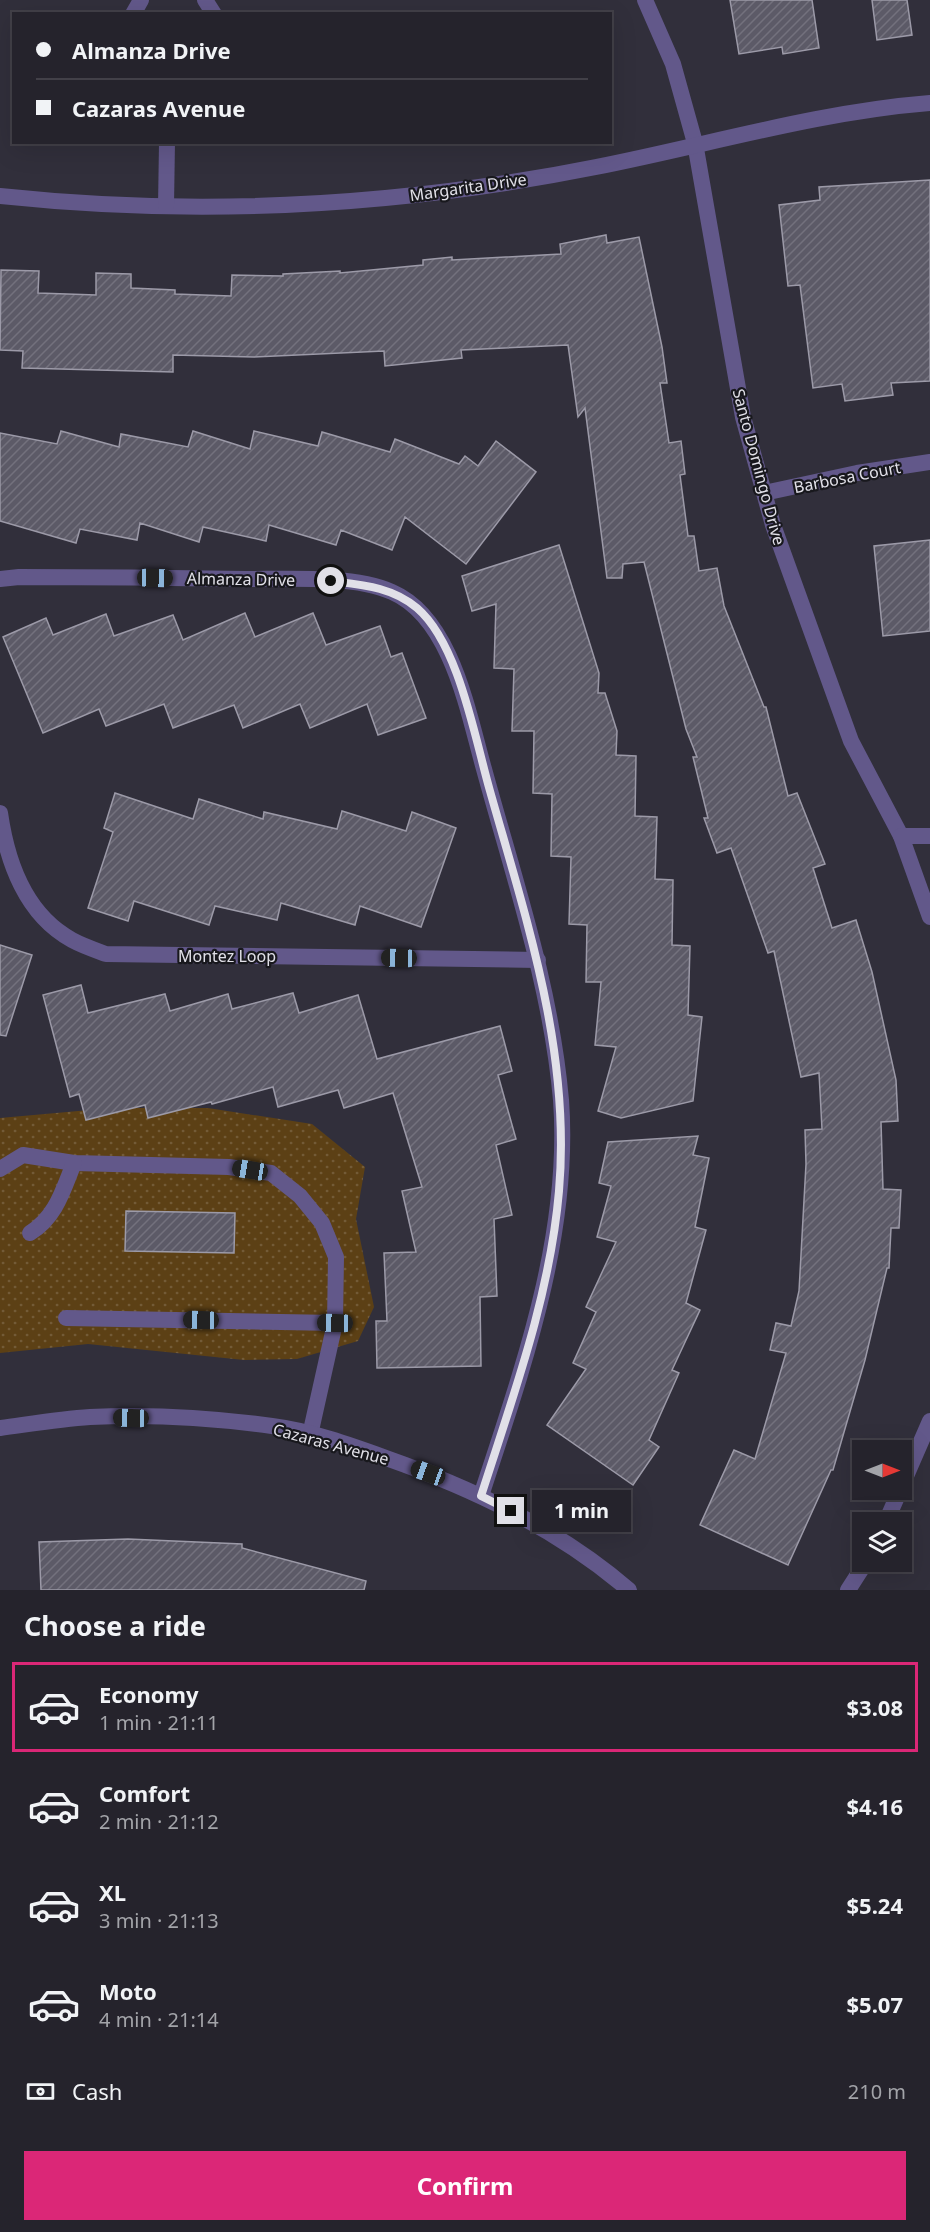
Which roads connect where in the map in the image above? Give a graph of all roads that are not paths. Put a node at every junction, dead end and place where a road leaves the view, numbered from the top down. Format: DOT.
graph roads {
  1 [pos="645,0"];
  2 [pos="930,104"];
  3 [pos="695,143"];
  4 [pos="167,144"];
  5 [pos="0,195"];
  6 [pos="166,206"];
  7 [pos="930,462"];
  8 [pos="764,493"];
  9 [pos="0,579"];
  10 [pos="0,813"];
  11 [pos="902,836"];
  12 [pos="930,836"];
  13 [pos="930,917"];
  14 [pos="538,960"];
  15 [pos="74,1163"];
  16 [pos="0,1169"];
  17 [pos="30,1233"];
  18 [pos="66,1318"];
  19 [pos="335,1323"];
  20 [pos="930,1421"];
  21 [pos="0,1428"];
  22 [pos="310,1435"];
  23 [pos="481,1496"];
  24 [pos="890,1512"];
  25 [pos="860,1572"];
  26 [pos="629,1590"];
  27 [pos="848,1590"];
  1 -- 3 [label="street, Santo Domingo Drive"];
  2 -- 3 [label="street, Margarita Drive"];
  3 -- 6 [label="street, Margarita Drive"];
  3 -- 8 [label="street, Santo Domingo Drive"];
  4 -- 6 [label="street"];
  5 -- 6 [label="street, Margarita Drive"];
  7 -- 8 [label="street, Barbosa Court"];
  8 -- 11 [label="street, Santo Domingo Drive"];
  9 -- 14 [label="street, Almanza Drive"];
  10 -- 14 [label="street, Montez Loop"];
  11 -- 12 [label="street"];
  11 -- 13 [label="street, Santo Domingo Drive"];
  14 -- 23 [label="street, Almanza Drive"];
  15 -- 16 [label="street"];
  15 -- 17 [label="street"];
  15 -- 19 [label="street"];
  18 -- 19 [label="street"];
  19 -- 22 [label="street"];
  20 -- 24 [label="street"];
  21 -- 22 [label="street, Cazaras Avenue"];
  22 -- 23 [label="street, Cazaras Avenue"];
  23 -- 26 [label="street, Cazaras Avenue"];
  25 -- 27 [label="street"];
}
